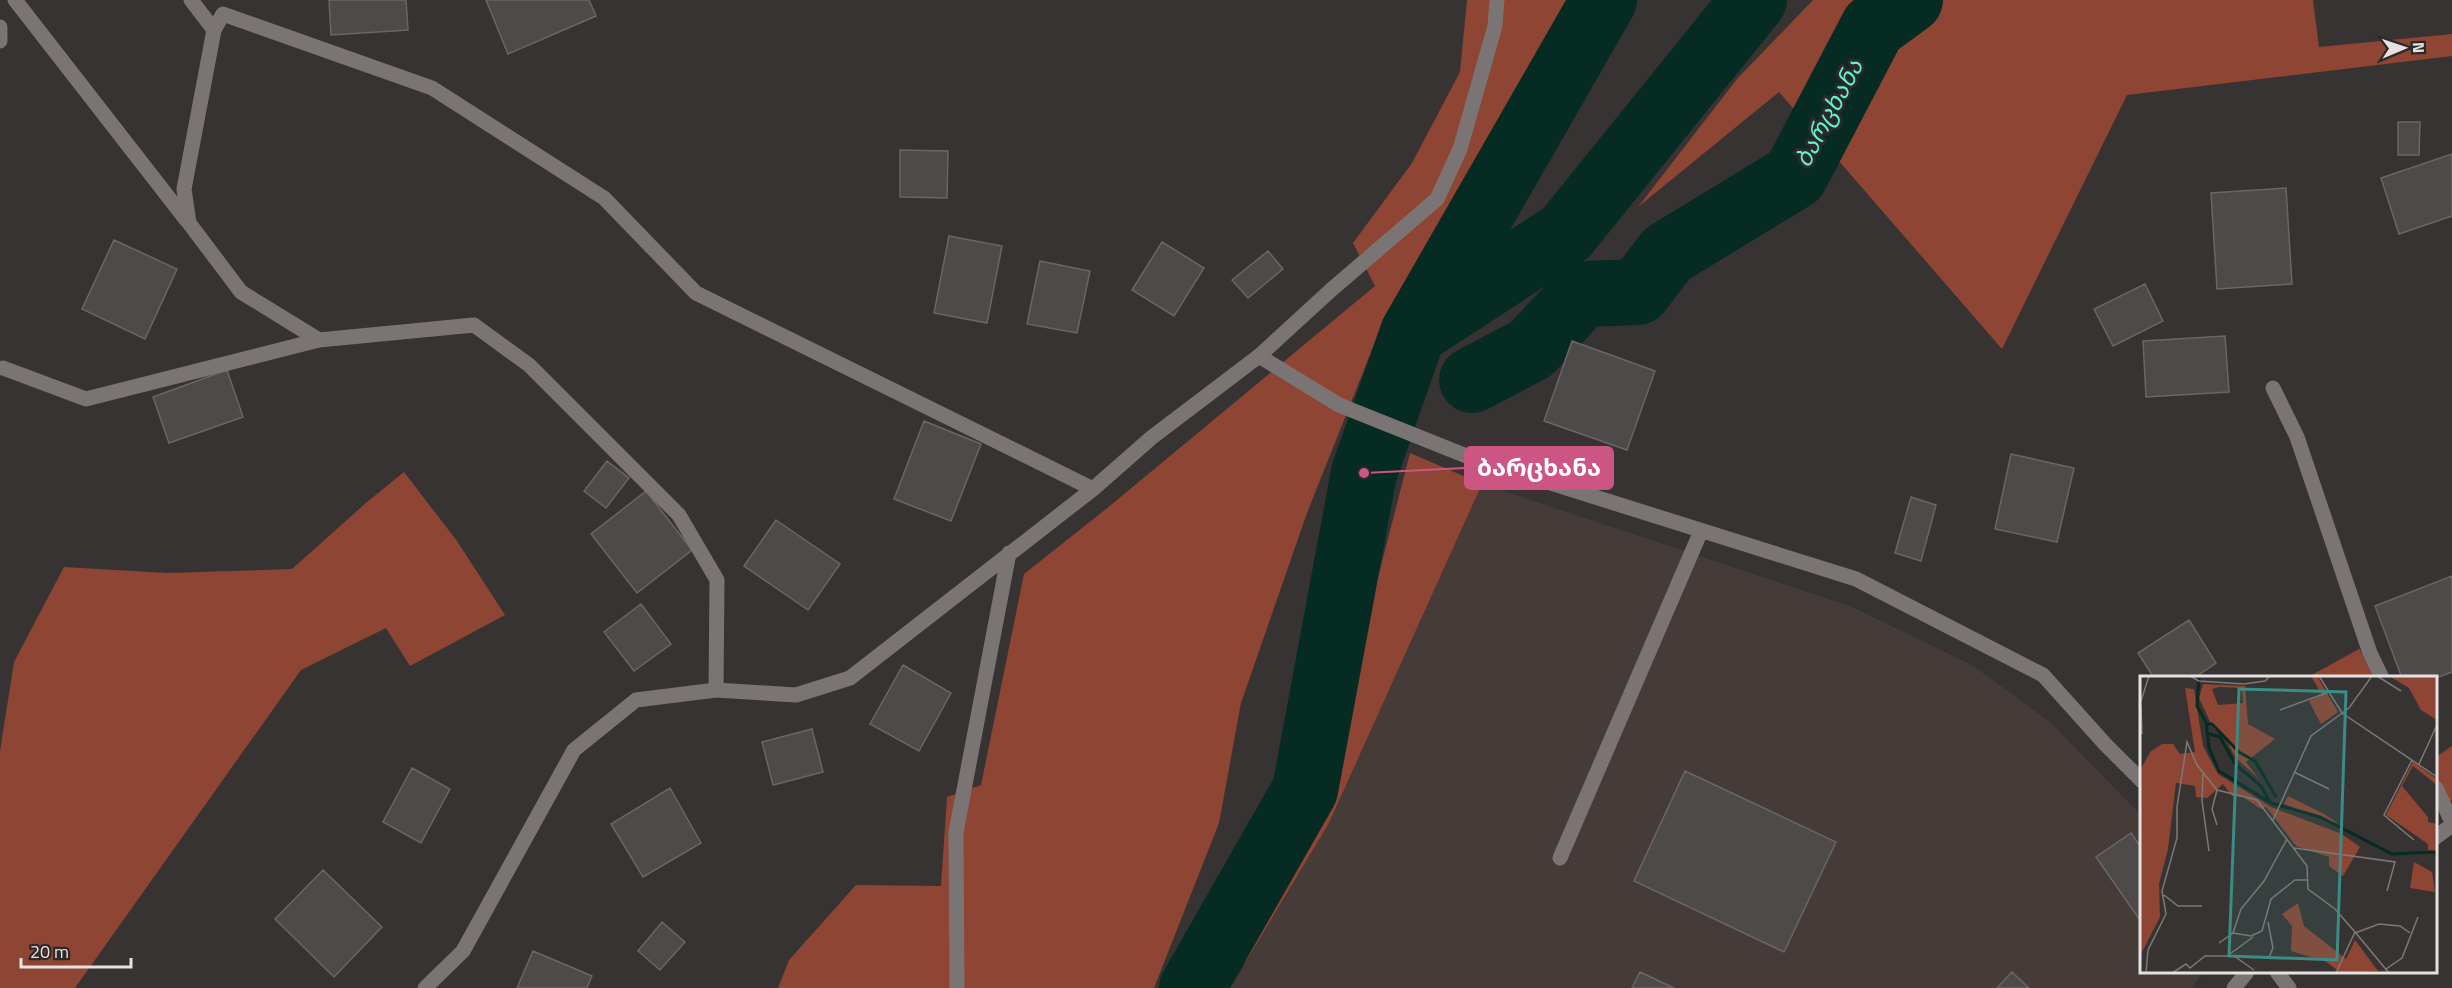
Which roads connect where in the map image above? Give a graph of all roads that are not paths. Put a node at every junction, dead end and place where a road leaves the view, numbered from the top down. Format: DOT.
graph roads {
  1 [pos="15,0"];
  2 [pos="191,0"];
  3 [pos="1497,0"];
  4 [pos="0,27"];
  5 [pos="214,30"];
  6 [pos="0,41"];
  7 [pos="189,223"];
  8 [pos="319,340"];
  9 [pos="1259,356"];
  10 [pos="3,368"];
  11 [pos="2273,388"];
  12 [pos="1093,489"];
  13 [pos="1701,531"];
  14 [pos="1009,554"];
  15 [pos="2381,676"];
  16 [pos="716,690"];
  17 [pos="2140,779"];
  18 [pos="2437,790"];
  19 [pos="2452,824"];
  20 [pos="2437,836"];
  21 [pos="1560,858"];
  22 [pos="2246,973"];
  23 [pos="2278,973"];
  24 [pos="425,988"];
  25 [pos="957,988"];
  26 [pos="2234,988"];
  27 [pos="2289,988"];
  1 -- 7 [label="street"];
  2 -- 5 [label="street"];
  3 -- 9 [label="street"];
  4 -- 6 [label="street"];
  5 -- 7 [label="street"];
  5 -- 12 [label="street"];
  7 -- 8 [label="street"];
  8 -- 10 [label="street"];
  8 -- 16 [label="street"];
  9 -- 12 [label="street"];
  9 -- 13 [label="street"];
  11 -- 15 [label="street"];
  12 -- 14 [label="street"];
  13 -- 17 [label="street"];
  13 -- 21 [label="street"];
  14 -- 16 [label="street"];
  14 -- 25 [label="street"];
  16 -- 24 [label="street"];
  18 -- 19 [label="street"];
  19 -- 20 [label="street"];
  22 -- 26 [label="street"];
  23 -- 27 [label="street"];
}
